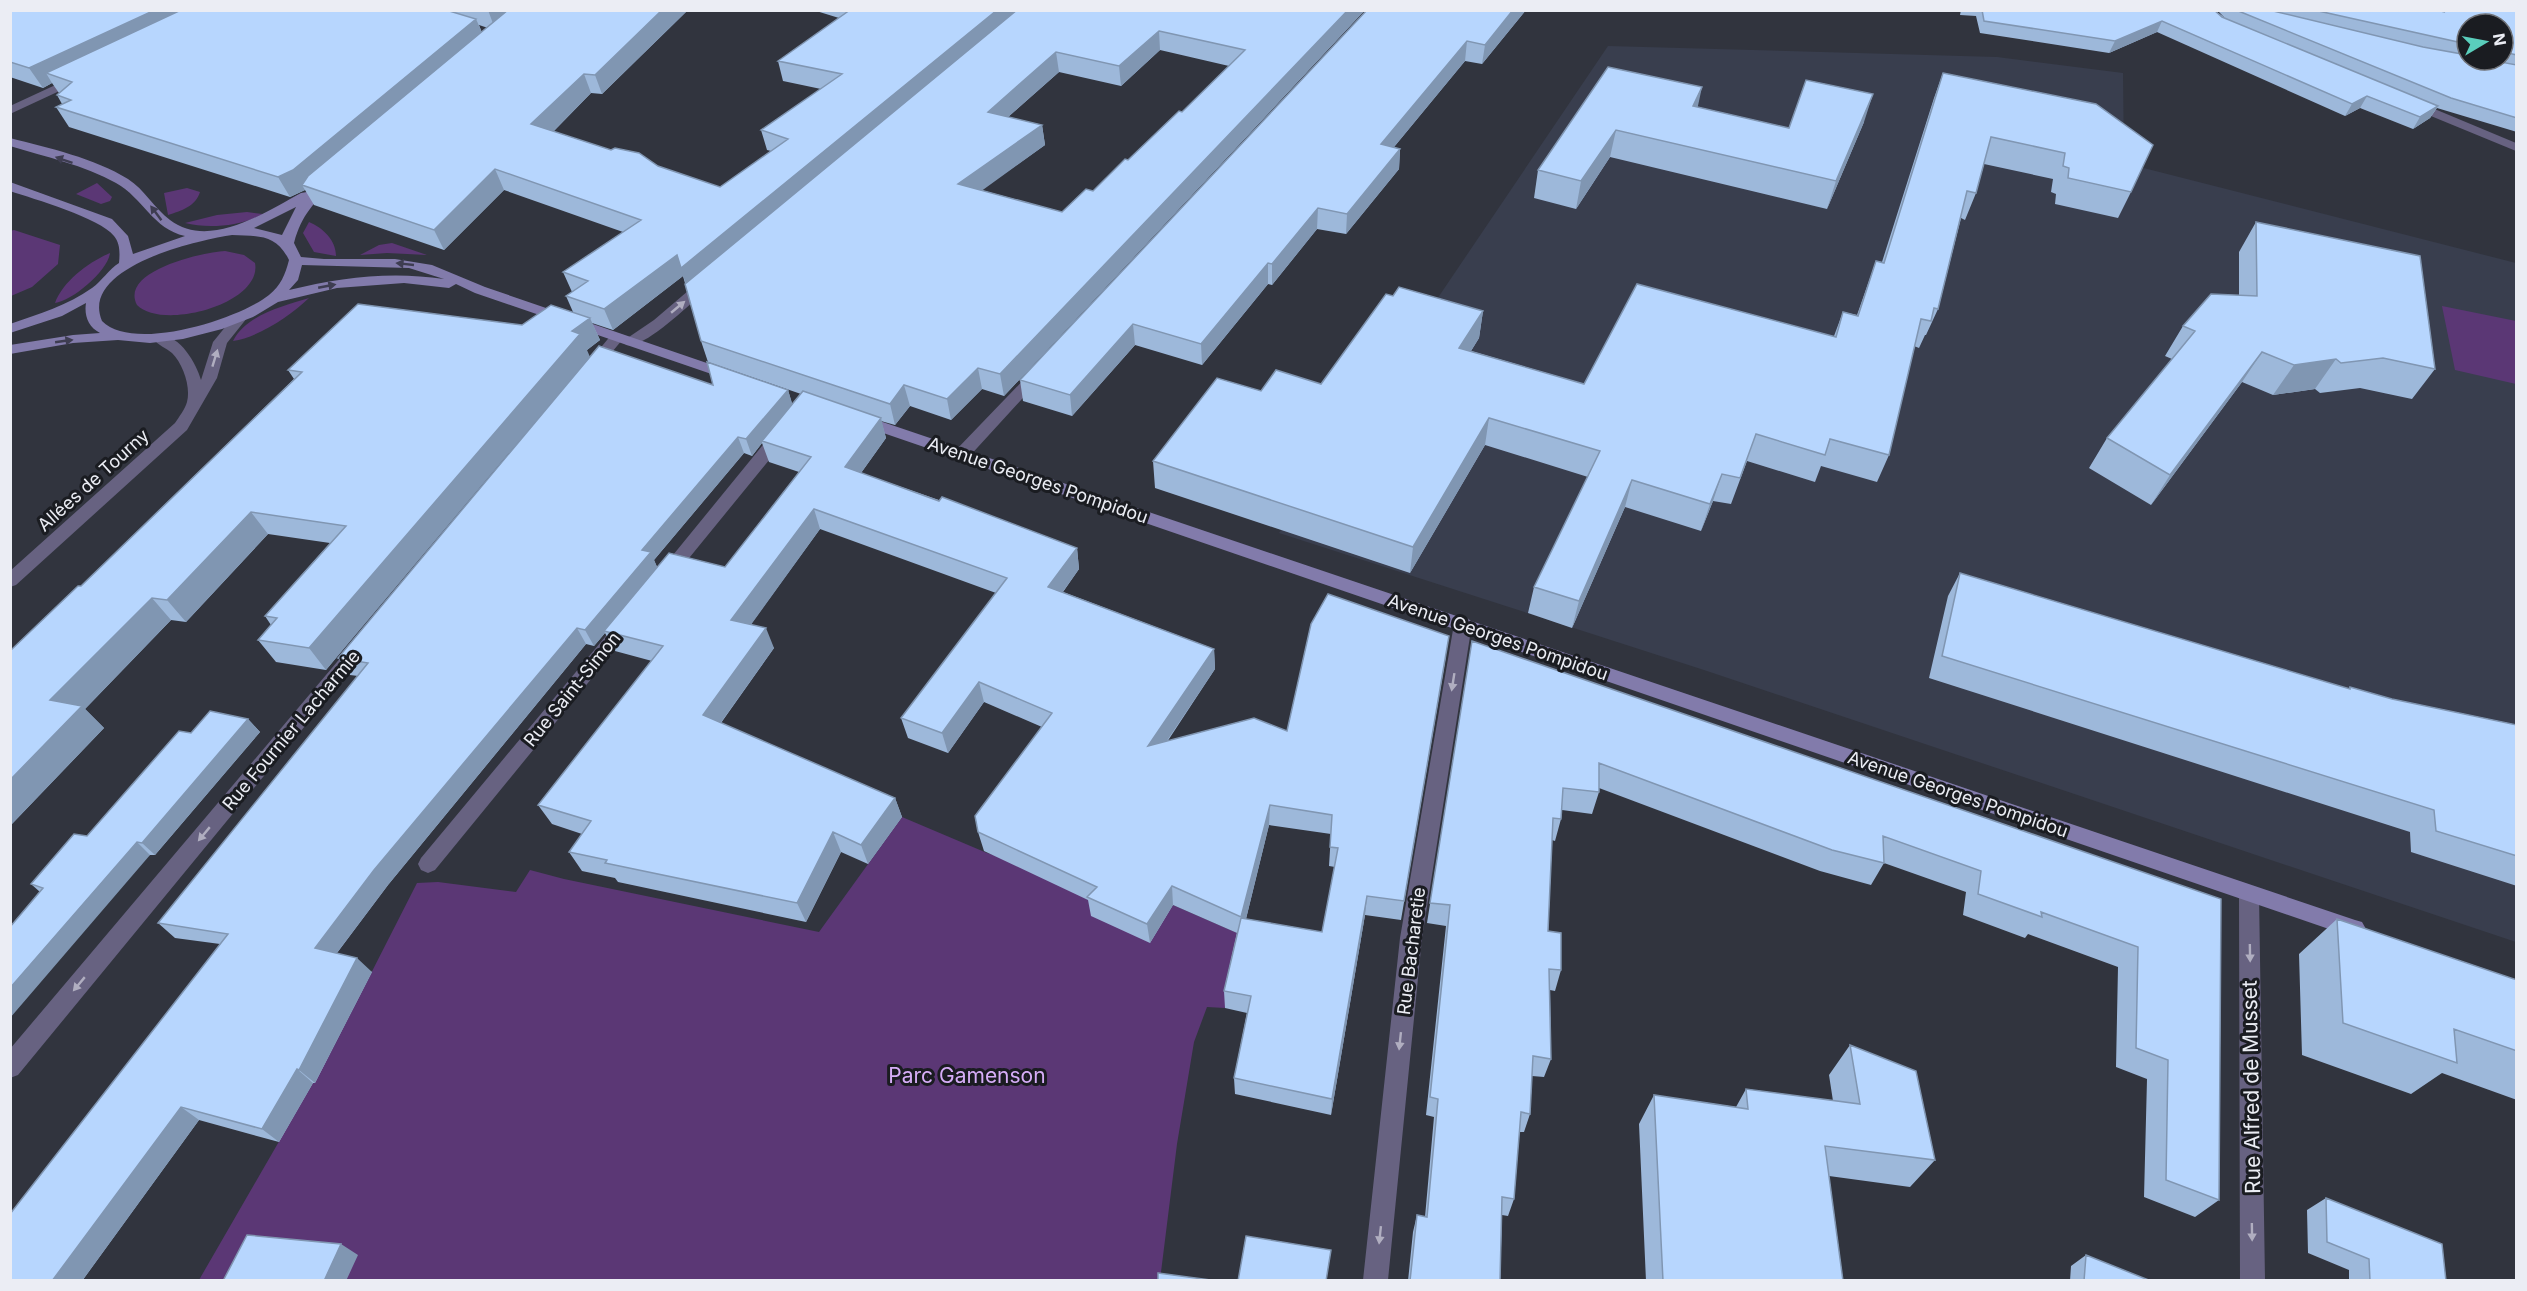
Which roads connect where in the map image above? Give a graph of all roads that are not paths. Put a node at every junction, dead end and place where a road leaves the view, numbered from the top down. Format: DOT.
graph roads {
  1 [pos="84,76"];
  2 [pos="2402,99"];
  3 [pos="10,111"];
  4 [pos="10,142"];
  5 [pos="2517,147"];
  6 [pos="340,170"];
  7 [pos="10,186"];
  8 [pos="313,192"];
  9 [pos="232,231"];
  10 [pos="202,235"];
  11 [pos="287,243"];
  12 [pos="296,260"];
  13 [pos="126,265"];
  14 [pos="714,277"];
  15 [pos="480,290"];
  16 [pos="97,291"];
  17 [pos="270,300"];
  18 [pos="240,318"];
  19 [pos="10,329"];
  20 [pos="118,336"];
  21 [pos="160,339"];
  22 [pos="624,339"];
  23 [pos="10,350"];
  24 [pos="1050,359"];
  25 [pos="741,379"];
  26 [pos="579,382"];
  27 [pos="195,403"];
  28 [pos="846,415"];
  29 [pos="792,420"];
  30 [pos="961,454"];
  31 [pos="10,581"];
  32 [pos="656,587"];
  33 [pos="640,606"];
  34 [pos="1463,624"];
  35 [pos="368,637"];
  36 [pos="428,864"];
  37 [pos="2249,894"];
  38 [pos="2371,934"];
  39 [pos="10,1067"];
  40 [pos="1375,1281"];
  41 [pos="2253,1281"];
  1 -- 3 [label="street"];
  2 -- 5 [label="street"];
  10 -- 4 [label="main road, one-way"];
  6 -- 8 [label="main road"];
  7 -- 13 [label="main road"];
  8 -- 9 [label="main road"];
  8 -- 11 [label="main road"];
  9 -- 10 [label="main road"];
  9 -- 11 [label="main road"];
  10 -- 13 [label="main road"];
  11 -- 12 [label="main road"];
  15 -- 12 [label="main road, one-way"];
  12 -- 17 [label="main road"];
  13 -- 16 [label="main road"];
  22 -- 14 [label="street, one-way"];
  17 -- 15 [label="main road, one-way"];
  15 -- 22 [label="main road"];
  16 -- 19 [label="main road"];
  16 -- 20 [label="main road"];
  17 -- 18 [label="main road"];
  18 -- 21 [label="main road"];
  27 -- 18 [label="street, Allées de Tourny, one-way"];
  20 -- 21 [label="main road"];
  23 -- 20 [label="main road, one-way"];
  21 -- 27 [label="street"];
  22 -- 25 [label="main road"];
  22 -- 26 [label="street"];
  24 -- 30 [label="street"];
  27 -- 31 [label="street, Allées de Tourny"];
  28 -- 30 [label="main road, Avenue Georges Pompidou"];
  29 -- 32 [label="street"];
  30 -- 34 [label="main road, Avenue Georges Pompidou"];
  33 -- 36 [label="street, Rue Saint-Simon"];
  34 -- 37 [label="main road, Avenue Georges Pompidou"];
  34 -- 40 [label="street, Rue Bacharetie, one-way"];
  35 -- 39 [label="street, Rue Fournier Lacharmie, one-way"];
  37 -- 38 [label="main road, Avenue Georges Pompidou"];
  37 -- 41 [label="street, Rue Alfred de Musset, one-way"];
}
